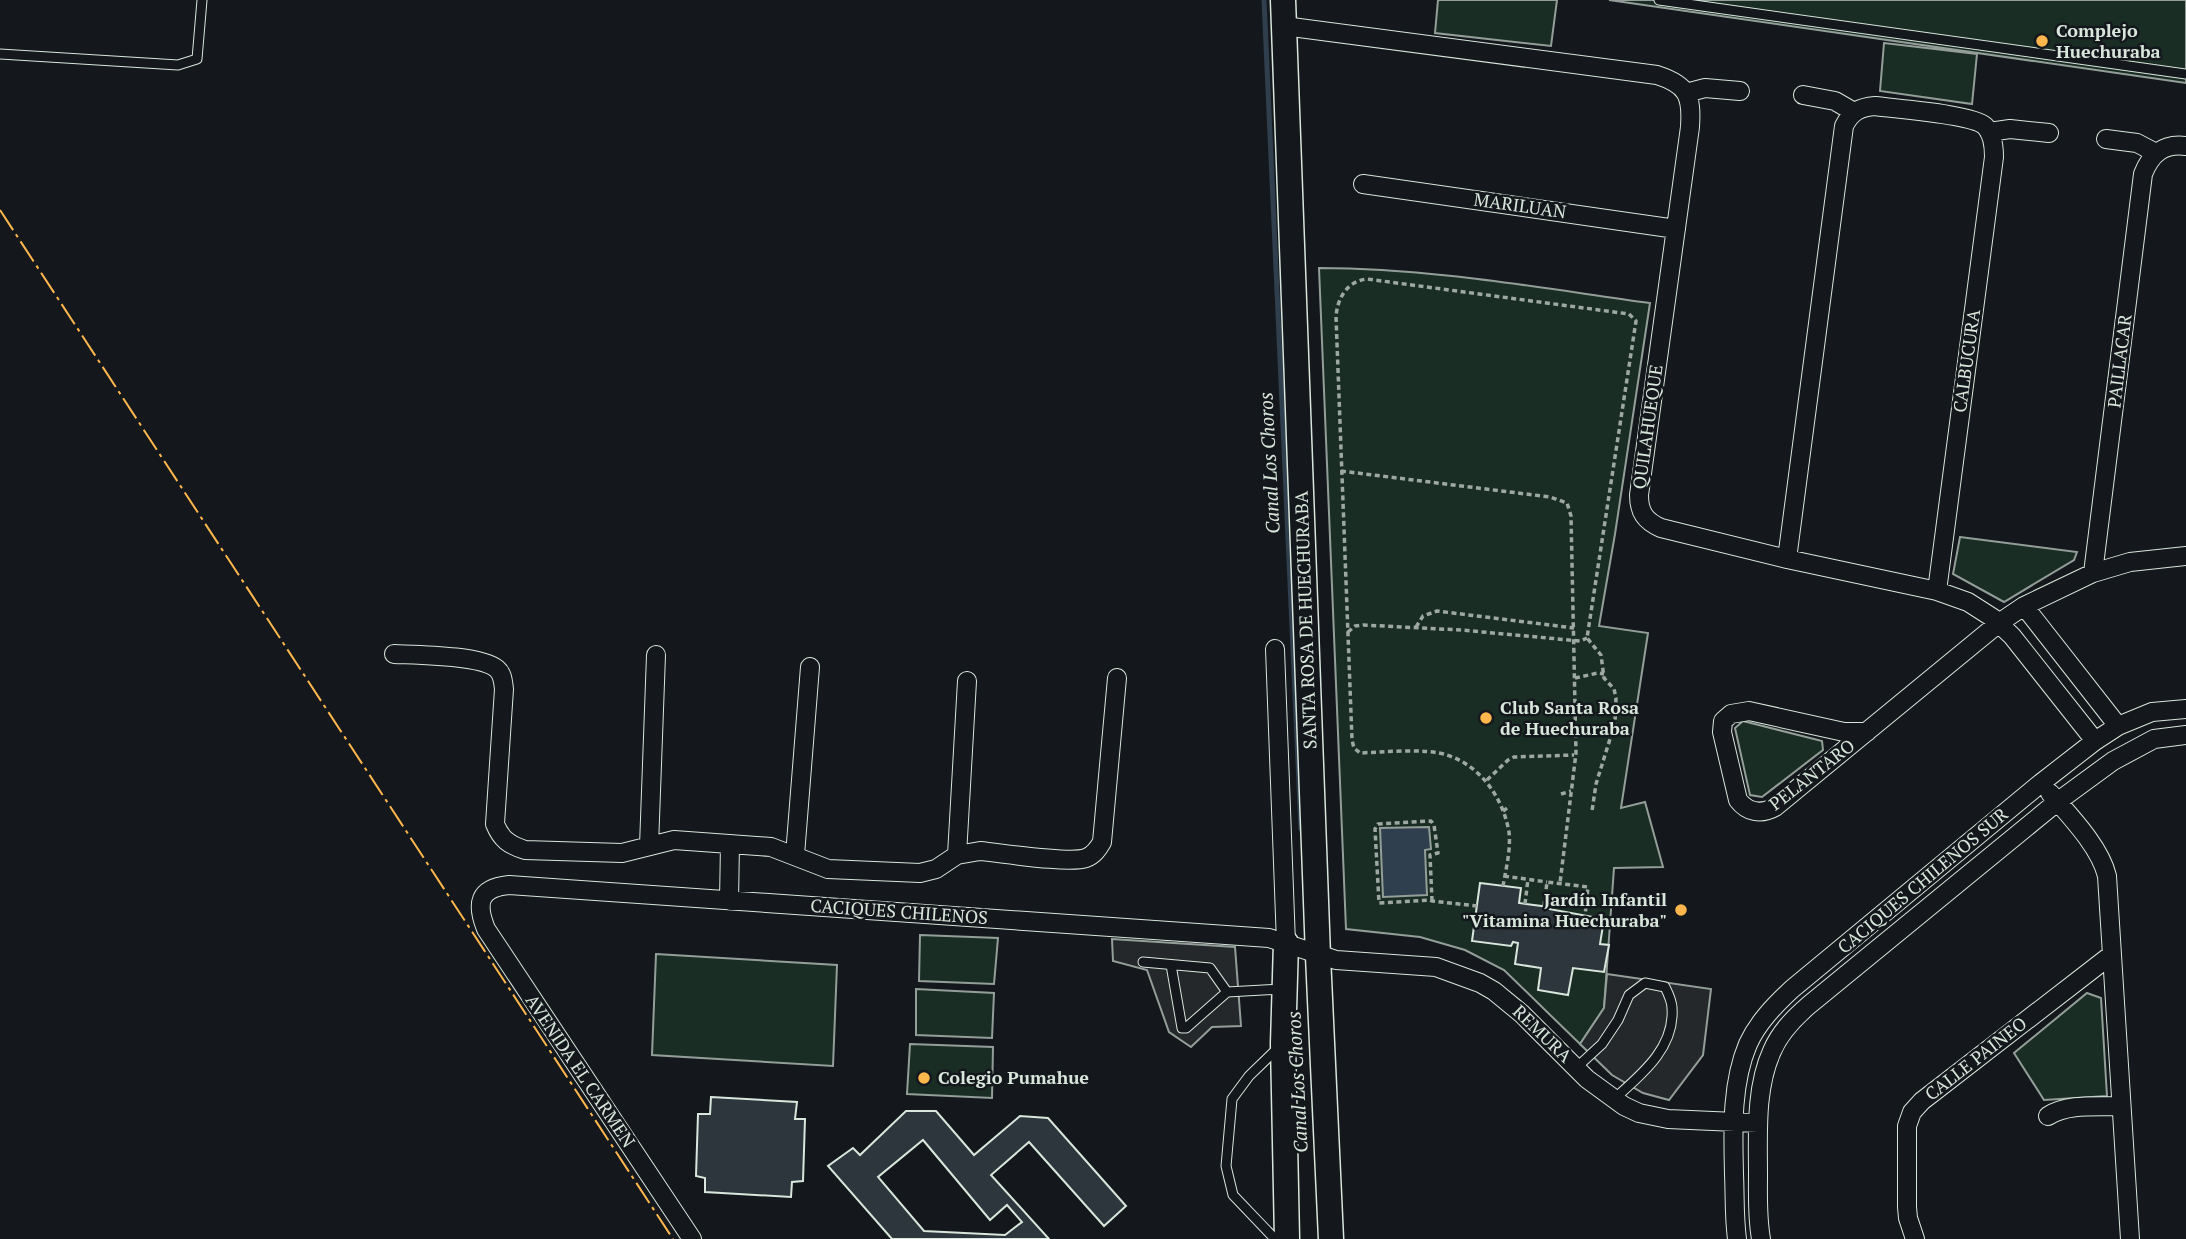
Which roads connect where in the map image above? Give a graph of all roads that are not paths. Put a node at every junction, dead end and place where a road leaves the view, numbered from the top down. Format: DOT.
graph roads {
  1 [pos="202,0"];
  2 [pos="1283,0"];
  3 [pos="1659,0"];
  4 [pos="1284,26"];
  5 [pos="0,54"];
  6 [pos="2186,74"];
  7 [pos="1741,91"];
  8 [pos="1686,93"];
  9 [pos="1803,95"];
  10 [pos="1854,112"];
  11 [pos="1989,132"];
  12 [pos="2049,133"];
  13 [pos="2106,139"];
  14 [pos="2186,146"];
  15 [pos="2156,153"];
  16 [pos="1363,184"];
  17 [pos="1676,229"];
  18 [pos="2186,556"];
  19 [pos="1787,559"];
  20 [pos="2092,573"];
  21 [pos="1937,591"];
  22 [pos="2024,606"];
  23 [pos="1999,623"];
  24 [pos="1275,649"];
  25 [pos="394,654"];
  26 [pos="656,655"];
  27 [pos="810,667"];
  28 [pos="1117,678"];
  29 [pos="967,681"];
  30 [pos="2186,709"];
  31 [pos="2118,726"];
  32 [pos="1867,732"];
  33 [pos="2186,735"];
  34 [pos="2095,741"];
  35 [pos="2041,783"];
  36 [pos="2057,802"];
  37 [pos="730,844"];
  38 [pos="649,846"];
  39 [pos="957,855"];
  40 [pos="795,856"];
  41 [pos="481,898"];
  42 [pos="729,901"];
  43 [pos="1286,943"];
  44 [pos="2111,955"];
  45 [pos="1318,956"];
  46 [pos="1143,962"];
  47 [pos="1171,965"];
  48 [pos="1285,989"];
  49 [pos="1227,992"];
  50 [pos="1283,1044"];
  51 [pos="1576,1068"];
  52 [pos="1614,1099"];
  53 [pos="2121,1106"];
  54 [pos="2048,1116"];
  55 [pos="1733,1122"];
  56 [pos="1758,1123"];
  57 [pos="1283,1233"];
  58 [pos="1328,1236"];
  59 [pos="692,1239"];
  60 [pos="1304,1239"];
  61 [pos="1737,1239"];
  62 [pos="1761,1239"];
  63 [pos="1915,1239"];
  64 [pos="2130,1239"];
  1 -- 5 [label="lane"];
  2 -- 4 [label="street, SANTA ROSA DE HUECHURABA"];
  3 -- 6 [label="lane"];
  4 -- 8 [label="street"];
  4 -- 45 [label="street, SANTA ROSA DE HUECHURABA"];
  7 -- 8 [label="street"];
  8 -- 17 [label="street, QUILAHUEQUE"];
  9 -- 10 [label="street"];
  10 -- 11 [label="street"];
  10 -- 19 [label="street"];
  11 -- 12 [label="street"];
  11 -- 21 [label="street, CALBUCURA"];
  13 -- 15 [label="street"];
  14 -- 15 [label="street"];
  15 -- 20 [label="street, PAILLACAR"];
  16 -- 17 [label="street, MARILUAN"];
  17 -- 19 [label="street, QUILAHUEQUE"];
  18 -- 20 [label="street"];
  19 -- 21 [label="street, QUILAHUEQUE"];
  20 -- 22 [label="street"];
  21 -- 23 [label="street, QUILAHUEQUE"];
  22 -- 23 [label="street"];
  22 -- 31 [label="street"];
  23 -- 32 [label="street, PELANTARO"];
  23 -- 34 [label="street, QUILAHUEQUE"];
  24 -- 43 [label="street, SANTA ROSA DE HUECHURABA"];
  25 -- 38 [label="street"];
  26 -- 38 [label="street"];
  27 -- 40 [label="street"];
  28 -- 39 [label="street"];
  29 -- 39 [label="street"];
  30 -- 31 [label="street, CACIQUES CHILENOS SUR"];
  31 -- 34 [label="street, CACIQUES CHILENOS SUR"];
  32 -- 32 [label="street, PELANTARO"];
  33 -- 36 [label="street, CACIQUES CHILENOS SUR"];
  34 -- 35 [label="street, CACIQUES CHILENOS SUR"];
  35 -- 36 [label="street"];
  35 -- 55 [label="street, CACIQUES CHILENOS SUR"];
  36 -- 44 [label="street"];
  36 -- 56 [label="street, CACIQUES CHILENOS SUR"];
  37 -- 38 [label="street"];
  37 -- 40 [label="street"];
  37 -- 42 [label="street"];
  39 -- 40 [label="street"];
  41 -- 42 [label="street, CACIQUES CHILENOS"];
  41 -- 59 [label="street, AVENIDA EL CARMEN"];
  42 -- 43 [label="street, CACIQUES CHILENOS"];
  43 -- 45 [label="street, CACIQUES CHILENOS"];
  43 -- 48 [label="street, SANTA ROSA DE HUECHURABA"];
  44 -- 53 [label="street"];
  44 -- 63 [label="street, CALLE PAINEO"];
  45 -- 51 [label="street, REMURA"];
  45 -- 58 [label="street, SANTA ROSA DE HUECHURABA"];
  46 -- 47 [label="lane"];
  47 -- 49 [label="lane"];
  47 -- 49 [label="lane"];
  48 -- 49 [label="lane"];
  48 -- 50 [label="street, SANTA ROSA DE HUECHURABA"];
  50 -- 57 [label="street, SANTA ROSA DE HUECHURABA"];
  50 -- 57 [label="lane"];
  51 -- 52 [label="street, REMURA"];
  51 -- 52 [label="lane"];
  52 -- 55 [label="street, REMURA"];
  53 -- 54 [label="street"];
  53 -- 64 [label="street"];
  55 -- 56 [label="street, REMURA"];
  55 -- 61 [label="street, CACIQUES CHILENOS SUR"];
  56 -- 62 [label="street, CACIQUES CHILENOS SUR"];
  57 -- 60 [label="street"];
}
